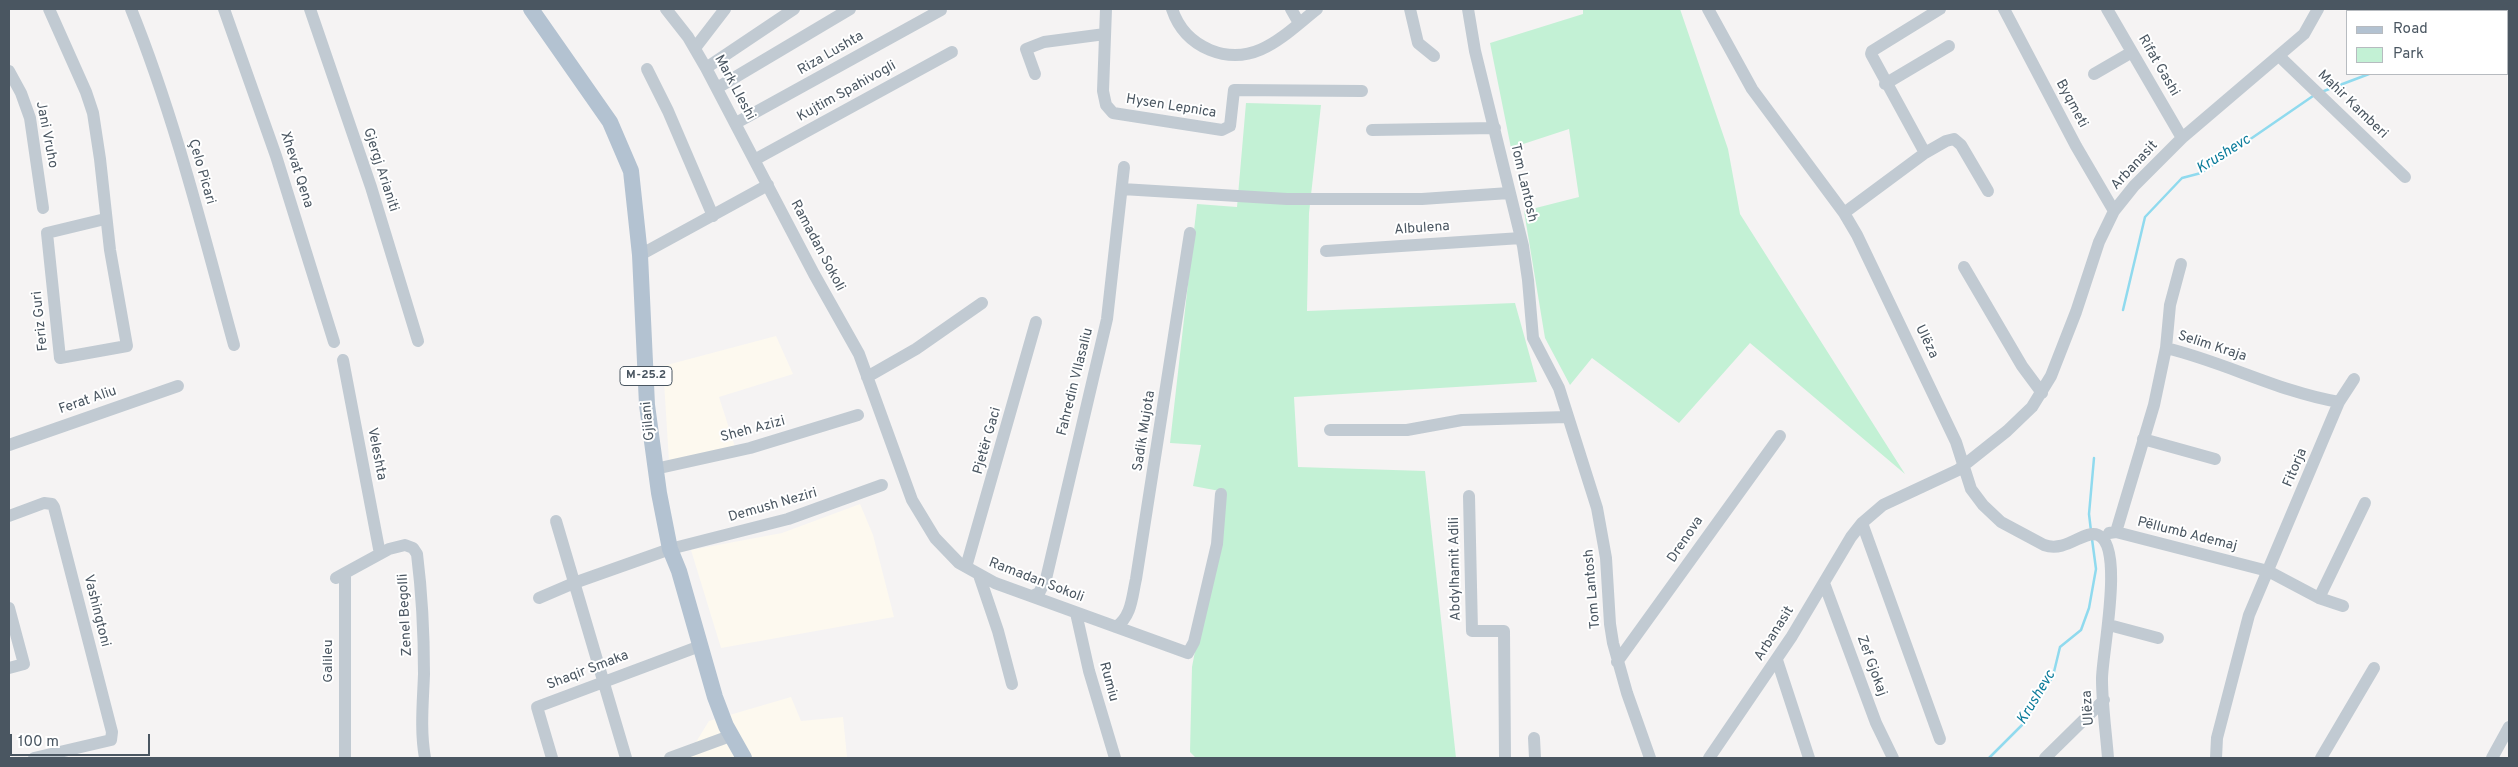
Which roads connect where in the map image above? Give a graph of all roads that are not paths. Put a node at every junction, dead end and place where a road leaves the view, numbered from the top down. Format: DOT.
graph roads {
  1 [pos="48,9"];
  2 [pos="131,9"];
  3 [pos="224,9"];
  4 [pos="310,9"];
  5 [pos="531,9"];
  6 [pos="666,9"];
  7 [pos="725,9"];
  8 [pos="794,9"];
  9 [pos="850,9"];
  10 [pos="1106,9"];
  11 [pos="1172,9"];
  12 [pos="1291,9"];
  13 [pos="1317,9"];
  14 [pos="1410,9"];
  15 [pos="1468,9"];
  16 [pos="1708,9"];
  17 [pos="1940,9"];
  18 [pos="2004,9"];
  19 [pos="2107,9"];
  20 [pos="2318,9"];
  21 [pos="941,10"];
  22 [pos="1300,23"];
  23 [pos="1105,34"];
  24 [pos="1949,46"];
  25 [pos="695,48"];
  26 [pos="952,52"];
  27 [pos="2132,52"];
  28 [pos="1434,56"];
  29 [pos="2279,56"];
  30 [pos="706,68"];
  31 [pos="647,69"];
  32 [pos="9,71"];
  33 [pos="1035,74"];
  34 [pos="2094,74"];
  35 [pos="1885,84"];
  36 [pos="718,88"];
  37 [pos="1362,91"];
  38 [pos="736,123"];
  39 [pos="1496,128"];
  40 [pos="1372,130"];
  41 [pos="2182,138"];
  42 [pos="1925,154"];
  43 [pos="756,159"];
  44 [pos="1124,167"];
  45 [pos="2405,176"];
  46 [pos="768,185"];
  47 [pos="1122,190"];
  48 [pos="1988,191"];
  49 [pos="1509,192"];
  50 [pos="44,208"];
  51 [pos="2114,211"];
  52 [pos="1844,213"];
  53 [pos="713,216"];
  54 [pos="105,218"];
  55 [pos="1190,233"];
  56 [pos="1522,242"];
  57 [pos="1326,251"];
  58 [pos="640,255"];
  59 [pos="1362,255"];
  60 [pos="2181,264"];
  61 [pos="1964,267"];
  62 [pos="982,303"];
  63 [pos="1036,322"];
  64 [pos="334,342"];
  65 [pos="418,342"];
  66 [pos="234,346"];
  67 [pos="2166,348"];
  68 [pos="343,360"];
  69 [pos="867,377"];
  70 [pos="2354,379"];
  71 [pos="178,386"];
  72 [pos="2042,392"];
  73 [pos="2339,402"];
  74 [pos="858,415"];
  75 [pos="1567,417"];
  76 [pos="1330,430"];
  77 [pos="1780,436"];
  78 [pos="2144,439"];
  79 [pos="9,445"];
  80 [pos="2215,459"];
  81 [pos="1964,464"];
  82 [pos="654,469"];
  83 [pos="882,485"];
  84 [pos="1221,494"];
  85 [pos="1470,496"];
  86 [pos="2365,503"];
  87 [pos="9,516"];
  88 [pos="556,521"];
  89 [pos="1862,523"];
  90 [pos="2116,532"];
  91 [pos="2093,535"];
  92 [pos="670,549"];
  93 [pos="380,554"];
  94 [pos="966,567"];
  95 [pos="2268,571"];
  96 [pos="979,575"];
  97 [pos="340,576"];
  98 [pos="574,583"];
  99 [pos="1824,583"];
  100 [pos="1032,596"];
  101 [pos="539,598"];
  102 [pos="2319,598"];
  103 [pos="2343,606"];
  104 [pos="9,608"];
  105 [pos="1076,613"];
  106 [pos="2109,625"];
  107 [pos="1116,627"];
  108 [pos="2158,638"];
  109 [pos="700,646"];
  110 [pos="1777,660"];
  111 [pos="1617,662"];
  112 [pos="9,668"];
  113 [pos="2374,668"];
  114 [pos="604,682"];
  115 [pos="1012,684"];
  116 [pos="2104,700"];
  117 [pos="2509,727"];
  118 [pos="730,736"];
  119 [pos="1534,738"];
  120 [pos="1940,739"];
  121 [pos="34,758"];
  122 [pos="345,758"];
  123 [pos="425,758"];
  124 [pos="552,758"];
  125 [pos="626,758"];
  126 [pos="670,758"];
  127 [pos="744,758"];
  128 [pos="1115,758"];
  129 [pos="1505,758"];
  130 [pos="1535,758"];
  131 [pos="1650,758"];
  132 [pos="1709,758"];
  133 [pos="1809,758"];
  134 [pos="1893,758"];
  135 [pos="2045,758"];
  136 [pos="2108,758"];
  137 [pos="2216,758"];
  138 [pos="2321,758"];
  139 [pos="2492,758"];
  1 -- 54 [label="street, Feriz Guri"];
  2 -- 66 [label="street, Çelo Picari"];
  3 -- 64 [label="street, Xhevat Qena"];
  4 -- 65 [label="street, Gjergj Arianiti"];
  5 -- 58 [label="main road, Gjilani / M-25.2"];
  6 -- 25 [label="street, Mark Lleshi"];
  7 -- 25 [label="street"];
  8 -- 30 [label="street"];
  9 -- 36 [label="street"];
  10 -- 23 [label="street, Hysen Lepnica"];
  11 -- 22 [label="street"];
  12 -- 22 [label="street"];
  13 -- 22 [label="street"];
  14 -- 28 [label="street"];
  15 -- 39 [label="street, Tom Lantosh"];
  16 -- 52 [label="street, Ulëza"];
  17 -- 35 [label="street"];
  18 -- 51 [label="street, Byqmeti"];
  19 -- 27 [label="street, Rifat Gashi"];
  20 -- 29 [label="street, Arbanasit"];
  21 -- 38 [label="street, Riza Lushta"];
  23 -- 33 [label="street"];
  23 -- 37 [label="street, Hysen Lepnica"];
  24 -- 35 [label="street"];
  25 -- 30 [label="street, Mark Lleshi"];
  26 -- 43 [label="street, Kujtim Spahivogli"];
  27 -- 34 [label="street"];
  27 -- 41 [label="street, Rifat Gashi"];
  29 -- 41 [label="street, Arbanasit"];
  29 -- 45 [label="street, Mahir Kamberi"];
  30 -- 36 [label="street, Mark Lleshi"];
  31 -- 53 [label="street"];
  32 -- 50 [label="street, Jani Vruho"];
  35 -- 42 [label="street"];
  36 -- 38 [label="street, Mark Lleshi"];
  38 -- 43 [label="street, Mark Lleshi"];
  39 -- 40 [label="street"];
  39 -- 49 [label="street, Tom Lantosh"];
  41 -- 51 [label="street, Arbanasit"];
  42 -- 48 [label="street"];
  42 -- 52 [label="street"];
  43 -- 46 [label="street, Mark Lleshi"];
  44 -- 47 [label="street, Fahredin Vllasaliu"];
  46 -- 53 [label="street"];
  46 -- 69 [label="street, Ramadan Sokoli"];
  47 -- 49 [label="street"];
  47 -- 100 [label="street, Fahredin Vllasaliu"];
  49 -- 56 [label="street, Tom Lantosh"];
  51 -- 72 [label="street, Arbanasit"];
  52 -- 81 [label="street, Ulëza"];
  53 -- 58 [label="street"];
  54 -- 54 [label="street, Feriz Guri"];
  55 -- 107 [label="street, Sadik Mujota"];
  56 -- 57 [label="street, Albulena"];
  56 -- 59 [label="street, Albulena"];
  56 -- 75 [label="street, Tom Lantosh"];
  58 -- 82 [label="main road, Gjilani / M-25.2"];
  60 -- 67 [label="street"];
  61 -- 72 [label="street"];
  62 -- 69 [label="street"];
  63 -- 94 [label="street, Pjetër Gaci"];
  67 -- 73 [label="street, Selim Kraja"];
  67 -- 78 [label="street, Selim Kraja"];
  68 -- 93 [label="street, Veleshta"];
  69 -- 94 [label="street, Ramadan Sokoli"];
  70 -- 73 [label="street, Fitorja"];
  71 -- 79 [label="street, Ferat Aliu"];
  72 -- 81 [label="street, Arbanasit"];
  73 -- 95 [label="street, Fitorja"];
  74 -- 82 [label="street, Sheh Azizi"];
  75 -- 76 [label="street"];
  75 -- 111 [label="street, Tom Lantosh"];
  77 -- 111 [label="street, Drenova"];
  78 -- 80 [label="street"];
  78 -- 90 [label="street, Selim Kraja"];
  81 -- 89 [label="street, Arbanasit"];
  81 -- 91 [label="street, Ulëza"];
  82 -- 92 [label="main road, Gjilani / M-25.2"];
  83 -- 92 [label="street, Demush Neziri"];
  84 -- 107 [label="street, Ramadan Sokoli"];
  85 -- 129 [label="street, Abdylhamit Adili"];
  86 -- 102 [label="street"];
  87 -- 121 [label="street, Vashingtoni"];
  88 -- 98 [label="street"];
  89 -- 99 [label="street, Arbanasit"];
  89 -- 120 [label="street"];
  90 -- 91 [label="street, Pëllumb Ademaj"];
  90 -- 95 [label="street, Pëllumb Ademaj"];
  91 -- 106 [label="street, Ulëza"];
  92 -- 98 [label="street, Demush Neziri"];
  92 -- 109 [label="main road, Gjilani / M-25.2"];
  93 -- 97 [label="street, Zenel Begolli"];
  93 -- 123 [label="street, Zenel Begolli"];
  94 -- 96 [label="street, Ramadan Sokoli"];
  95 -- 102 [label="street"];
  95 -- 137 [label="street, Fitorja"];
  96 -- 100 [label="street, Ramadan Sokoli"];
  96 -- 115 [label="street"];
  97 -- 122 [label="street, Galileu"];
  98 -- 101 [label="street, Demush Neziri"];
  98 -- 114 [label="street"];
  99 -- 110 [label="street, Arbanasit"];
  99 -- 134 [label="street, Zef Gjokaj"];
  100 -- 105 [label="street, Ramadan Sokoli"];
  102 -- 103 [label="street"];
  104 -- 112 [label="street"];
  105 -- 107 [label="street, Ramadan Sokoli"];
  105 -- 128 [label="street, Rumiu"];
  106 -- 108 [label="street"];
  106 -- 116 [label="street, Ulëza"];
  109 -- 114 [label="street, Shaqir Smaka"];
  109 -- 118 [label="main road, Gjilani / M-25.2"];
  110 -- 132 [label="street, Arbanasit"];
  110 -- 133 [label="street"];
  111 -- 131 [label="street, Tom Lantosh"];
  113 -- 138 [label="street"];
  114 -- 124 [label="street, Shaqir Smaka"];
  114 -- 125 [label="street"];
  116 -- 135 [label="street"];
  116 -- 136 [label="street, Ulëza"];
  117 -- 139 [label="street"];
  118 -- 126 [label="street"];
  118 -- 127 [label="main road, Gjilani / M-25.2"];
  119 -- 130 [label="street"];
}
